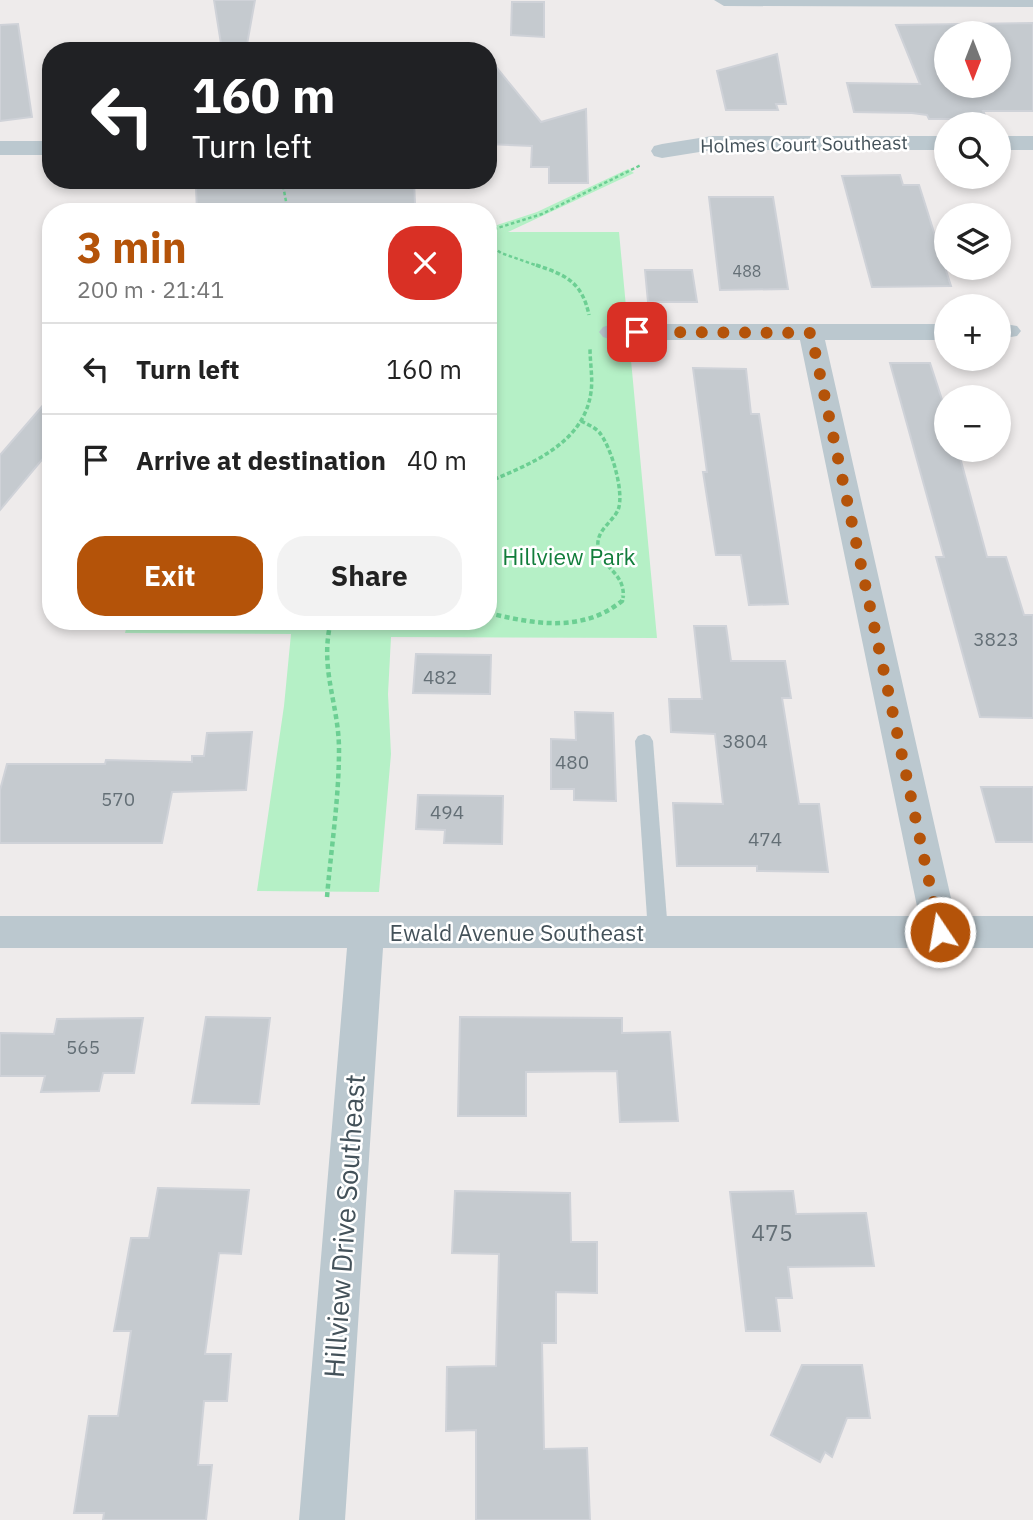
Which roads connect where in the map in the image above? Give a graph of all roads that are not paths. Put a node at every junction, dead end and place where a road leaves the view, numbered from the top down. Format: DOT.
graph roads {
  1 [pos="724,0"];
  2 [pos="1033,1"];
  3 [pos="934,143"];
  4 [pos="1011,143"];
  5 [pos="1033,143"];
  6 [pos="0,148"];
  7 [pos="42,148"];
  8 [pos="662,151"];
  9 [pos="934,332"];
  10 [pos="811,333"];
  11 [pos="601,337"];
  12 [pos="644,741"];
  13 [pos="0,932"];
  14 [pos="366,932"];
  15 [pos="658,932"];
  16 [pos="940,932"];
  17 [pos="1033,932"];
  18 [pos="322,1520"];
  1 -- 2 [label="street"];
  3 -- 8 [label="street, Holmes Court Southeast"];
  4 -- 5 [label="street"];
  6 -- 7 [label="street"];
  9 -- 10 [label="street"];
  10 -- 11 [label="street"];
  10 -- 16 [label="street"];
  12 -- 15 [label="lane"];
  13 -- 14 [label="street, Ewald Avenue Southeast"];
  14 -- 15 [label="street, Ewald Avenue Southeast"];
  14 -- 18 [label="street, Hillview Drive Southeast"];
  15 -- 16 [label="street, Ewald Avenue Southeast"];
  16 -- 17 [label="street, Ewald Avenue Southeast"];
}
